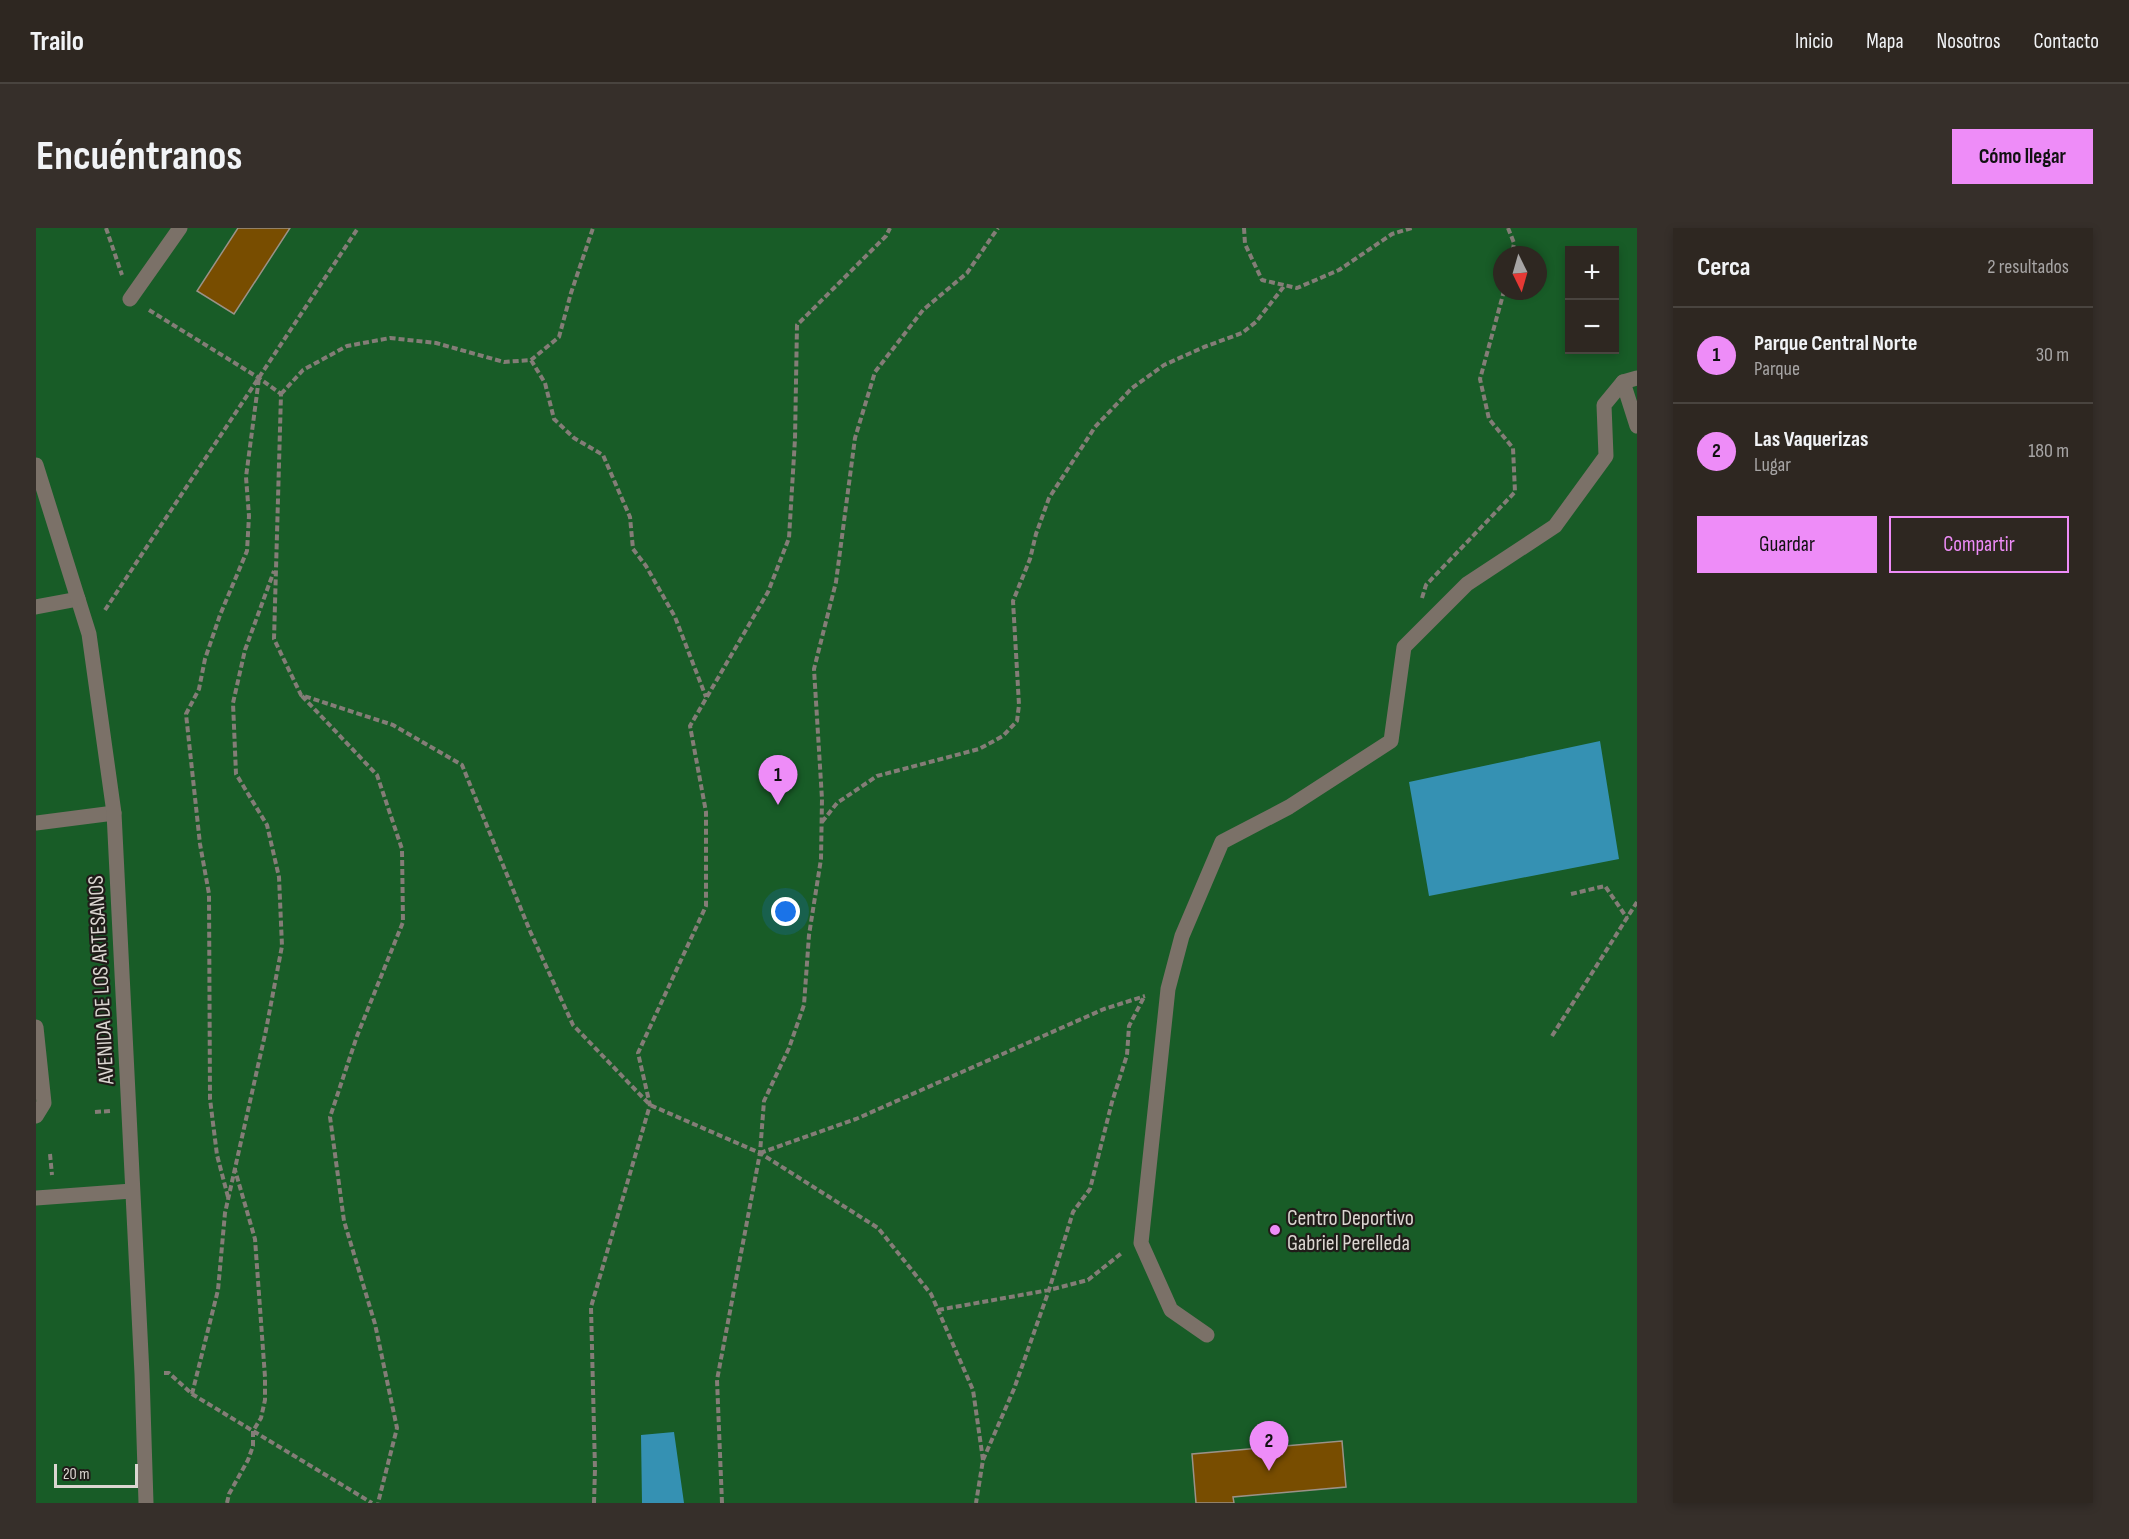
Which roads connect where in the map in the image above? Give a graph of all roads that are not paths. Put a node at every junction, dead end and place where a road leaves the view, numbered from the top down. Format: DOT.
graph roads {
  1 [pos="180,228"];
  2 [pos="130,299"];
  3 [pos="1630,380"];
  4 [pos="1637,426"];
  5 [pos="36,465"];
  6 [pos="78,600"];
  7 [pos="36,607"];
  8 [pos="114,813"];
  9 [pos="36,823"];
  10 [pos="36,1027"];
  11 [pos="36,1116"];
  12 [pos="132,1191"];
  13 [pos="36,1198"];
  14 [pos="1207,1335"];
  15 [pos="146,1503"];
  1 -- 2 [label="street"];
  3 -- 4 [label="street"];
  3 -- 14 [label="street"];
  5 -- 6 [label="street, AVENIDA DE LOS ARTESANOS"];
  6 -- 7 [label="street"];
  6 -- 8 [label="street, AVENIDA DE LOS ARTESANOS"];
  8 -- 9 [label="street"];
  8 -- 12 [label="street, AVENIDA DE LOS ARTESANOS"];
  10 -- 11 [label="street"];
  12 -- 13 [label="street"];
  12 -- 15 [label="street, AVENIDA DE LOS ARTESANOS"];
}
